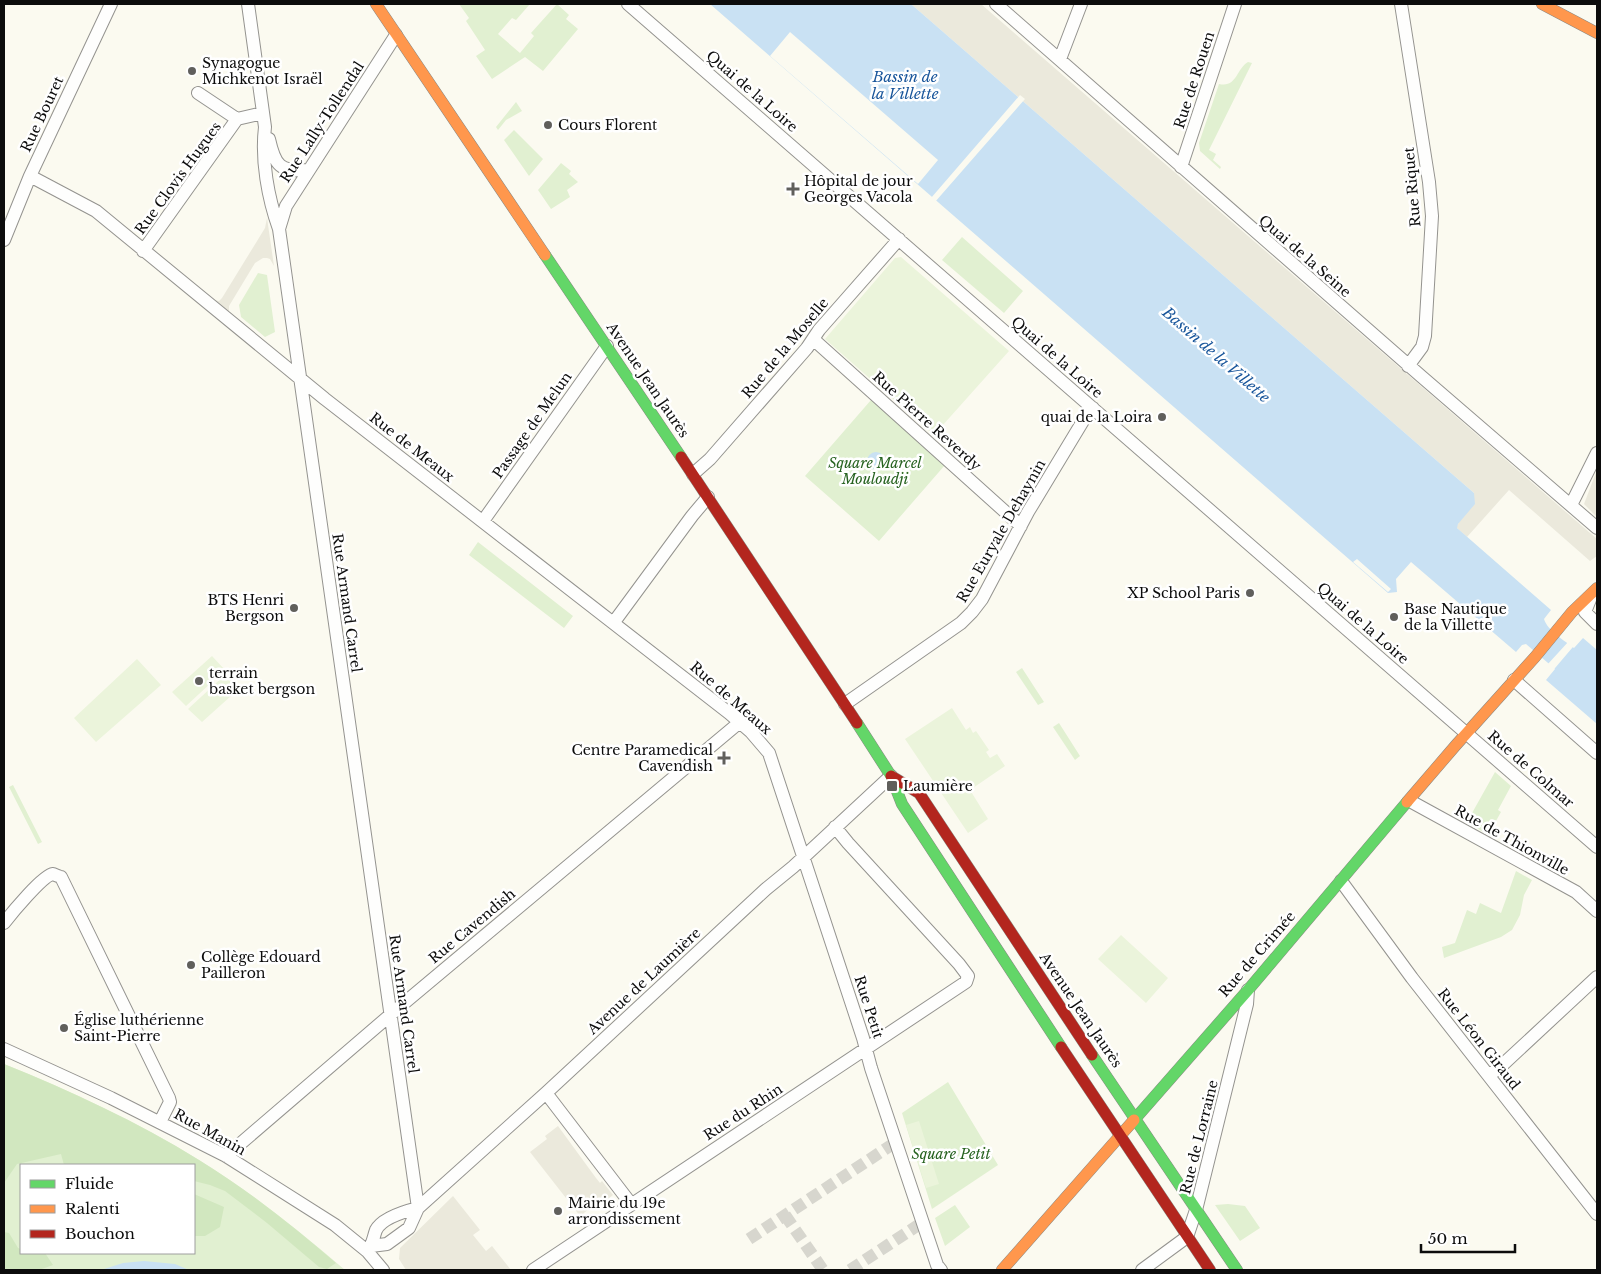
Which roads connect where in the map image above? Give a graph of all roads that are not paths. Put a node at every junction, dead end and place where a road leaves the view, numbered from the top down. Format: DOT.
graph roads {
  1 [pos="111,4"];
  2 [pos="248,4"];
  3 [pos="376,4"];
  4 [pos="628,4"];
  5 [pos="996,4"];
  6 [pos="1081,4"];
  7 [pos="1235,4"];
  8 [pos="1401,4"];
  9 [pos="1542,4"];
  10 [pos="1597,33"];
  11 [pos="396,35"];
  12 [pos="1060,60"];
  13 [pos="198,92"];
  14 [pos="264,114"];
  15 [pos="238,119"];
  16 [pos="265,127"];
  17 [pos="1181,167"];
  18 [pos="308,170"];
  19 [pos="30,176"];
  20 [pos="279,229"];
  21 [pos="898,239"];
  22 [pos="4,240"];
  23 [pos="143,251"];
  24 [pos="813,340"];
  25 [pos="607,346"];
  26 [pos="1408,366"];
  27 [pos="299,378"];
  28 [pos="1093,408"];
  29 [pos="1597,453"];
  30 [pos="693,474"];
  31 [pos="708,497"];
  32 [pos="1571,505"];
  33 [pos="483,520"];
  34 [pos="1021,526"];
  35 [pos="1597,528"];
  36 [pos="1596,589"];
  37 [pos="614,622"];
  38 [pos="1597,624"];
  39 [pos="1514,680"];
  40 [pos="844,704"];
  41 [pos="740,722"];
  42 [pos="1468,733"];
  43 [pos="769,753"];
  44 [pos="1597,753"];
  45 [pos="891,776"];
  46 [pos="1410,800"];
  47 [pos="835,827"];
  48 [pos="1597,847"];
  49 [pos="803,857"];
  50 [pos="1341,881"];
  51 [pos="1595,905"];
  52 [pos="4,923"];
  53 [pos="1597,976"];
  54 [pos="1248,990"];
  55 [pos="390,1016"];
  56 [pos="4,1049"];
  57 [pos="866,1050"];
  58 [pos="1489,1076"];
  59 [pos="546,1093"];
  60 [pos="1134,1119"];
  61 [pos="160,1122"];
  62 [pos="1119,1137"];
  63 [pos="226,1156"];
  64 [pos="631,1204"];
  65 [pos="418,1208"];
  66 [pos="1196,1210"];
  67 [pos="1597,1214"];
  68 [pos="1187,1237"];
  69 [pos="369,1249"];
  70 [pos="383,1270"];
  71 [pos="533,1270"];
  72 [pos="941,1270"];
  73 [pos="1002,1270"];
  74 [pos="1142,1270"];
  75 [pos="1210,1270"];
  76 [pos="1237,1270"];
  1 -- 19 [label="street, Rue Bouret"];
  2 -- 14 [label="street, Rue Armand Carrel"];
  3 -- 11 [label="main road, Avenue Jean Jaurès"];
  4 -- 21 [label="street, Quai de la Loire"];
  5 -- 12 [label="street, Quai de la Seine"];
  6 -- 12 [label="street"];
  7 -- 17 [label="street, Rue de Rouen"];
  8 -- 26 [label="street, Rue Riquet"];
  9 -- 10 [label="main road"];
  11 -- 18 [label="street, Rue Lally-Tollendal"];
  11 -- 25 [label="main road, Avenue Jean Jaurès"];
  12 -- 17 [label="street, Quai de la Seine"];
  13 -- 15 [label="street"];
  14 -- 15 [label="street, Rue Clovis Hugues"];
  14 -- 16 [label="street, Rue Armand Carrel"];
  15 -- 23 [label="street, Rue Clovis Hugues"];
  16 -- 18 [label="street"];
  16 -- 20 [label="street, Rue Armand Carrel"];
  17 -- 26 [label="street, Quai de la Seine"];
  18 -- 20 [label="street, Rue Lally-Tollendal"];
  19 -- 22 [label="street, Rue Bouret"];
  19 -- 23 [label="street, Rue de Meaux"];
  20 -- 27 [label="street, Rue Armand Carrel"];
  21 -- 24 [label="street, Rue de la Moselle"];
  21 -- 28 [label="street, Quai de la Loire"];
  23 -- 27 [label="street, Rue de Meaux"];
  24 -- 30 [label="street, Rue de la Moselle"];
  24 -- 34 [label="street, Rue Pierre Reverdy"];
  25 -- 30 [label="main road, Avenue Jean Jaurès"];
  25 -- 33 [label="street, Passage de Melun"];
  26 -- 32 [label="street, Quai de la Seine"];
  27 -- 33 [label="street, Rue de Meaux"];
  27 -- 55 [label="street, Rue Armand Carrel"];
  28 -- 34 [label="street, Rue Euryale Dehaynin"];
  28 -- 42 [label="street, Quai de la Loire"];
  29 -- 32 [label="street"];
  30 -- 31 [label="main road, Avenue Jean Jaurès"];
  31 -- 37 [label="street"];
  31 -- 40 [label="main road, Avenue Jean Jaurès"];
  32 -- 35 [label="street, Quai de la Seine"];
  33 -- 37 [label="street, Rue de Meaux"];
  34 -- 40 [label="street, Rue Euryale Dehaynin"];
  36 -- 38 [label="street"];
  36 -- 39 [label="main road, Rue de Crimée"];
  37 -- 41 [label="street, Rue de Meaux"];
  39 -- 42 [label="main road, Rue de Crimée"];
  39 -- 44 [label="street"];
  40 -- 45 [label="main road, Avenue Jean Jaurès"];
  41 -- 43 [label="street, Rue de Meaux"];
  41 -- 55 [label="street, Rue Cavendish"];
  42 -- 46 [label="main road, Rue de Crimée"];
  42 -- 48 [label="street, Rue de Colmar"];
  43 -- 49 [label="street, Rue Petit"];
  45 -- 47 [label="street, Avenue de Laumière"];
  45 -- 60 [label="main road, Avenue Jean Jaurès"];
  45 -- 62 [label="main road, Avenue Jean Jaurès"];
  46 -- 50 [label="main road, Rue de Crimée"];
  46 -- 51 [label="street, Rue de Thionville"];
  47 -- 49 [label="street, Avenue de Laumière"];
  47 -- 57 [label="street, Rue du Rhin"];
  49 -- 57 [label="street, Rue Petit"];
  49 -- 59 [label="street, Avenue de Laumière"];
  50 -- 54 [label="main road, Rue de Crimée"];
  50 -- 58 [label="street, Rue Léon Giraud"];
  52 -- 61 [label="street"];
  53 -- 58 [label="street"];
  54 -- 60 [label="main road, Rue de Crimée"];
  54 -- 66 [label="street, Rue de Lorraine"];
  55 -- 63 [label="street, Rue Cavendish"];
  55 -- 65 [label="street, Rue Armand Carrel"];
  56 -- 61 [label="street, Rue Manin"];
  57 -- 64 [label="street, Rue du Rhin"];
  57 -- 72 [label="street, Rue Petit"];
  58 -- 67 [label="street, Rue Léon Giraud"];
  59 -- 64 [label="street"];
  59 -- 65 [label="street, Avenue de Laumière"];
  60 -- 62 [label="main road, Rue de Crimée"];
  60 -- 66 [label="main road, Avenue Jean Jaurès"];
  61 -- 63 [label="street, Rue Manin"];
  62 -- 68 [label="main road, Avenue Jean Jaurès"];
  62 -- 73 [label="main road, Rue de Crimée"];
  63 -- 69 [label="street, Rue Manin"];
  64 -- 71 [label="street, Rue du Rhin"];
  65 -- 69 [label="street, Avenue de Laumière"];
  65 -- 69 [label="street, Avenue de Laumière"];
  66 -- 68 [label="street, Rue de Lorraine"];
  66 -- 76 [label="main road, Avenue Jean Jaurès"];
  68 -- 74 [label="street"];
  68 -- 75 [label="main road, Avenue Jean Jaurès"];
  69 -- 70 [label="street, Rue Manin"];
}
